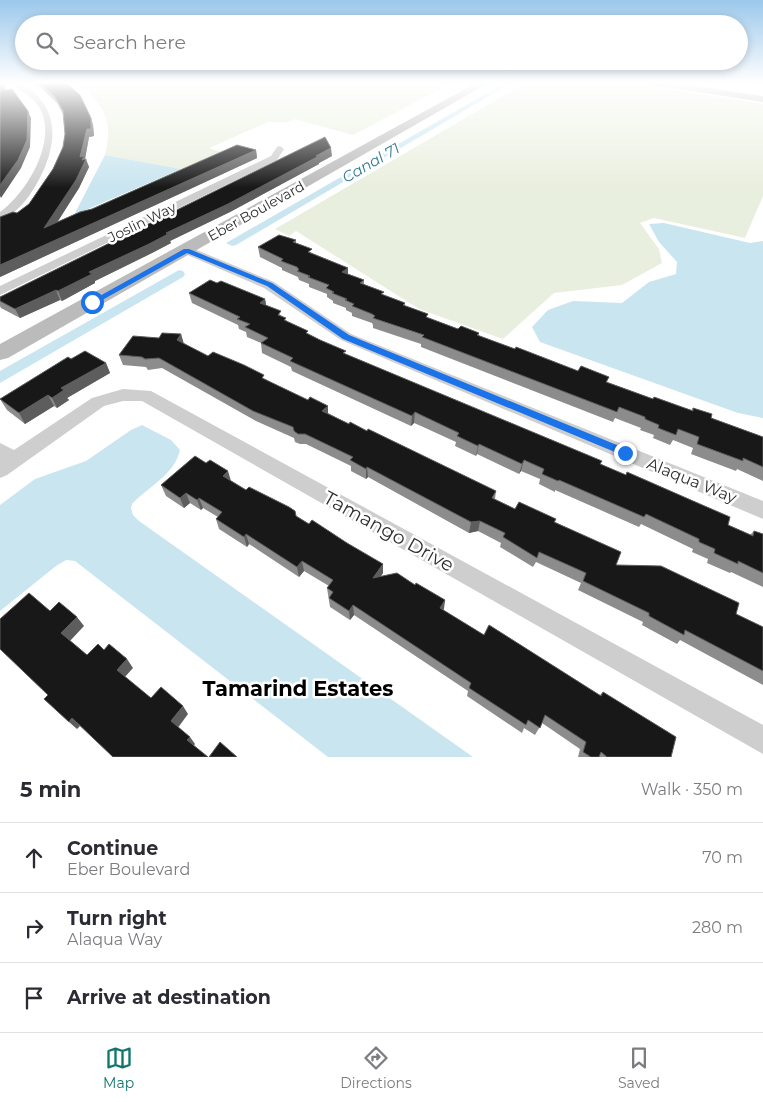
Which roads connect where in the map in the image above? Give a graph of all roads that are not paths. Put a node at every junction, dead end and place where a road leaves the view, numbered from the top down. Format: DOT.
graph roads {
  1 [pos="47,117"];
  2 [pos="422,117"];
  3 [pos="280,150"];
  4 [pos="0,217"];
  5 [pos="187,250"];
  6 [pos="0,291"];
  7 [pos="0,353"];
  8 [pos="5,460"];
  9 [pos="763,510"];
  10 [pos="763,740"];
  1 -- 4 [label="street"];
  2 -- 5 [label="street, Eber Boulevard"];
  3 -- 6 [label="street, Joslin Way"];
  5 -- 7 [label="street, Eber Boulevard"];
  5 -- 9 [label="street, Alaqua Way"];
  8 -- 10 [label="street, Tamango Drive"];
}
